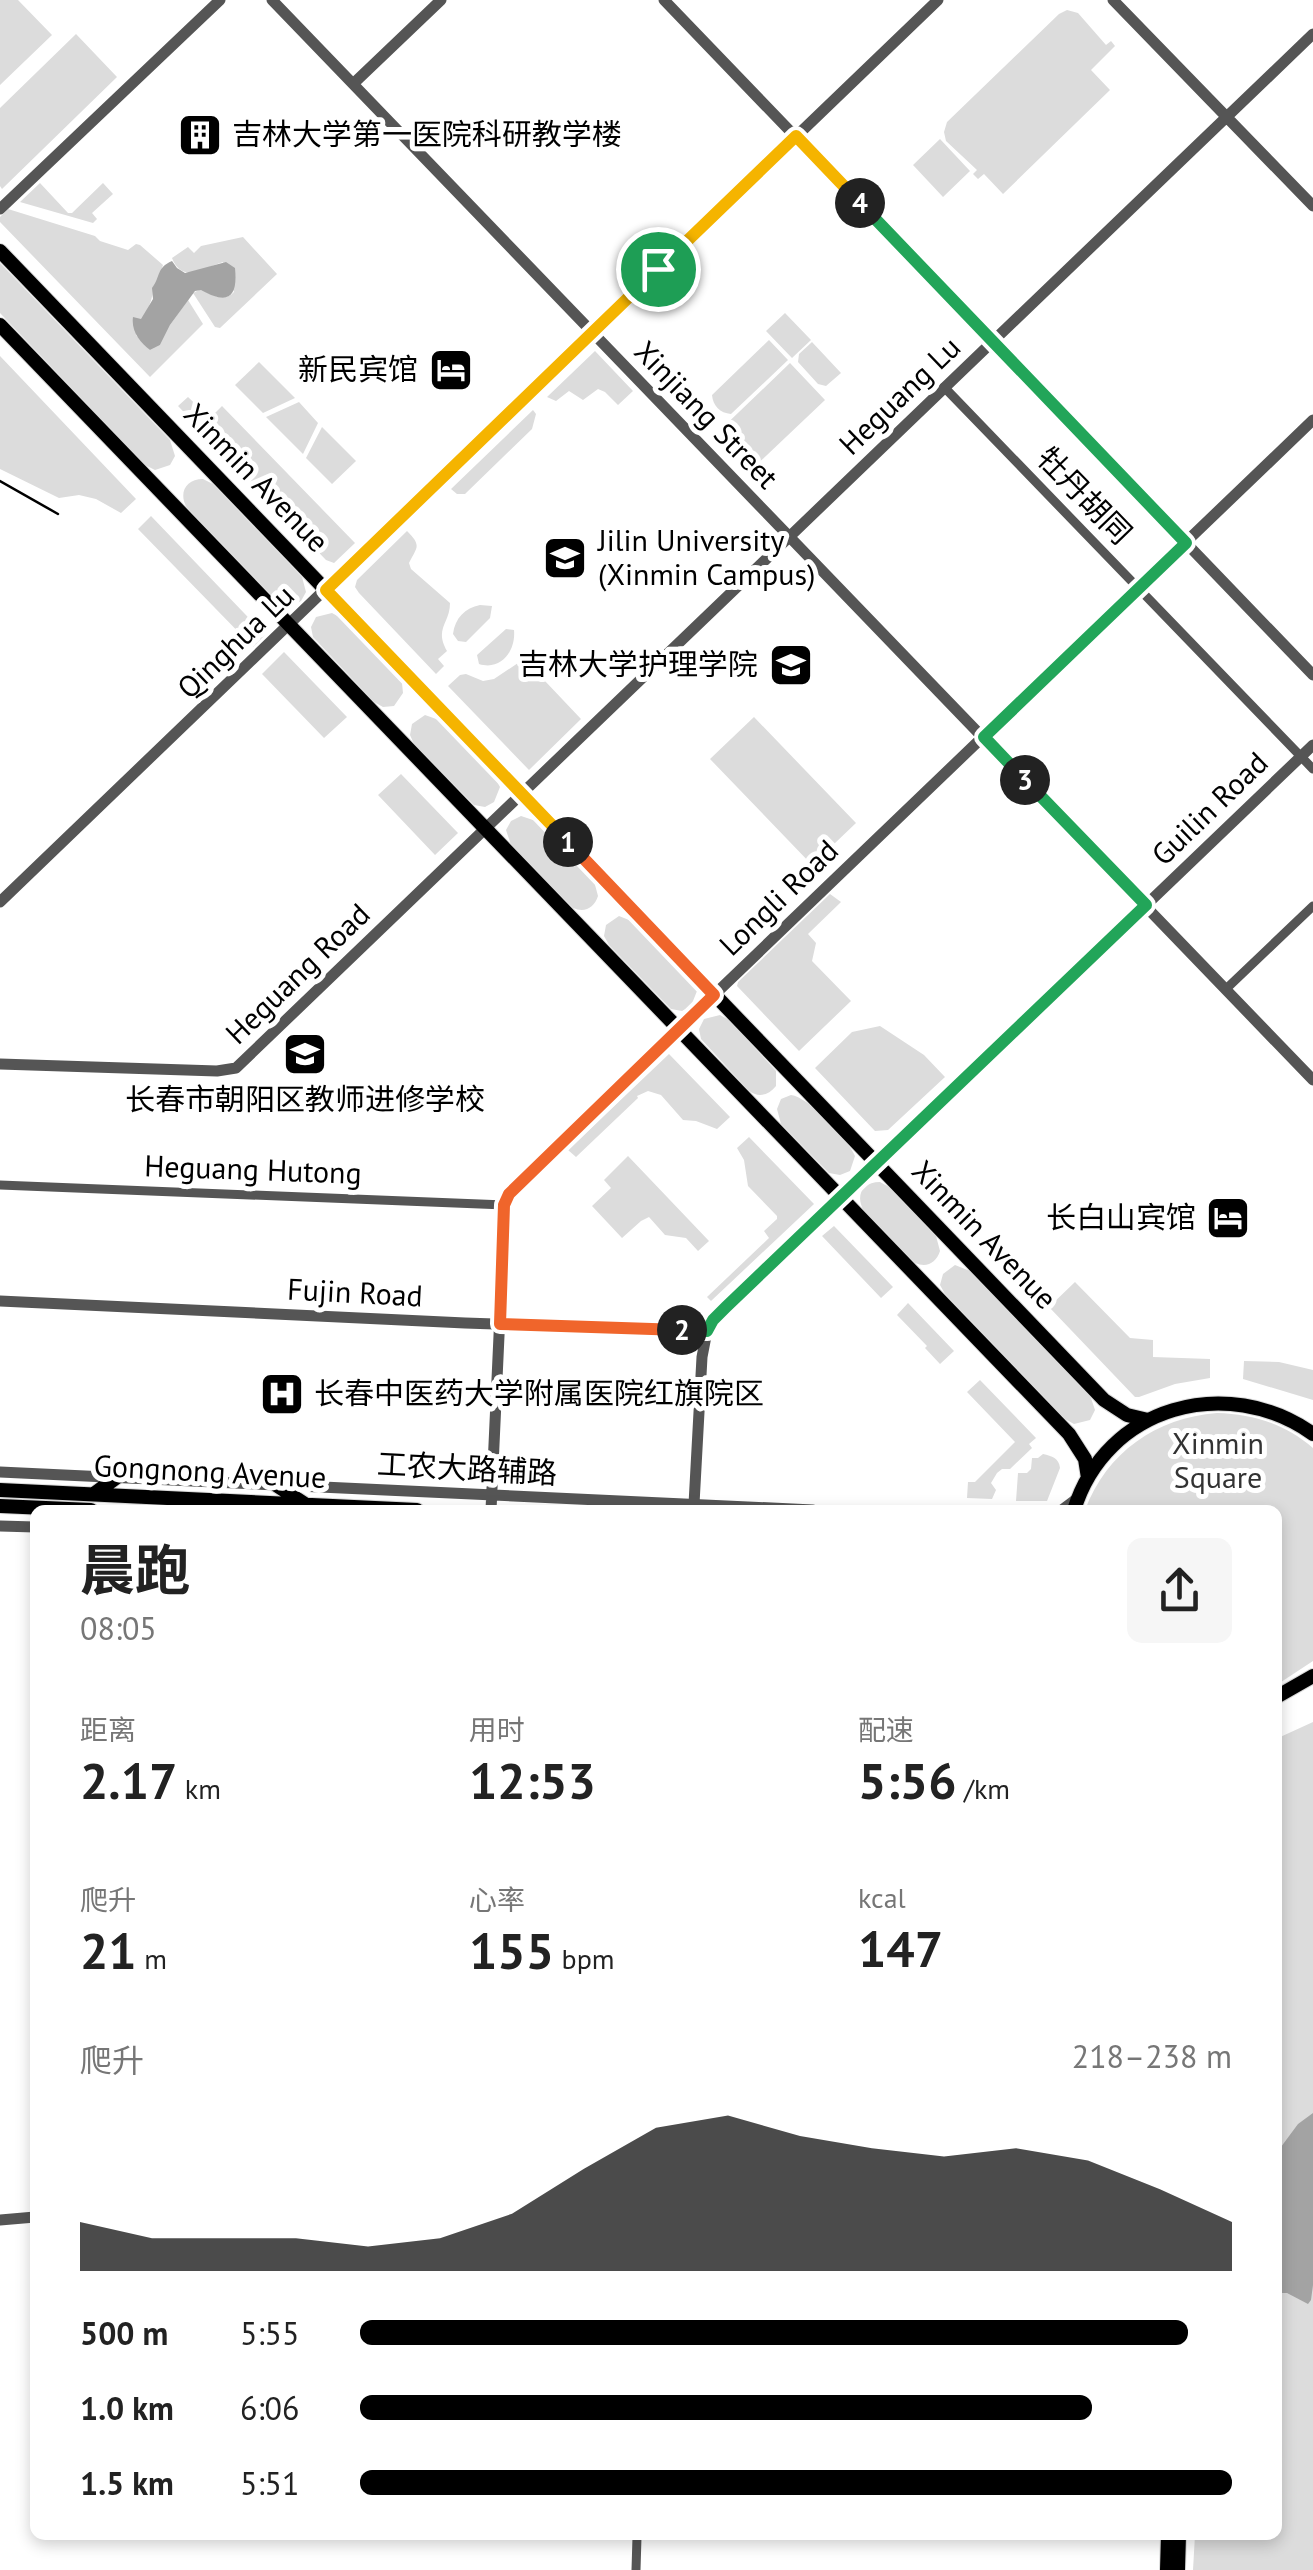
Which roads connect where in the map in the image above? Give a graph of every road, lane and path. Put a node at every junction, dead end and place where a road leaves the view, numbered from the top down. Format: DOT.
graph roads {
  1 [pos="220,0"];
  2 [pos="272,0"];
  3 [pos="440,0"];
  4 [pos="665,0"];
  5 [pos="938,0"];
  6 [pos="1112,0"];
  7 [pos="1313,34"];
  8 [pos="353,84"];
  9 [pos="1226,118"];
  10 [pos="796,136"];
  11 [pos="1313,206"];
  12 [pos="0,209"];
  13 [pos="0,251"];
  14 [pos="0,325"];
  15 [pos="593,333"];
  16 [pos="992,341"];
  17 [pos="944,388"];
  18 [pos="1313,420"];
  19 [pos="789,536"];
  20 [pos="1186,543"];
  21 [pos="1139,588"];
  22 [pos="326,590"];
  23 [pos="290,625"];
  24 [pos="1313,674"];
  25 [pos="984,737"];
  26 [pos="1313,745"];
  27 [pos="1301,757"];
  28 [pos="1313,769"];
  29 [pos="522,794"];
  30 [pos="486,829"];
  31 [pos="0,902"];
  32 [pos="1146,905"];
  33 [pos="1313,906"];
  34 [pos="1226,989"];
  35 [pos="714,995"];
  36 [pos="679,1029"];
  37 [pos="0,1064"];
  38 [pos="1311,1074"];
  39 [pos="876,1163"];
  40 [pos="0,1185"];
  41 [pos="840,1197"];
  42 [pos="504,1205"];
  43 [pos="0,1301"];
  44 [pos="500,1324"];
  45 [pos="707,1331"];
  46 [pos="1148,1420"];
  47 [pos="1312,1432"];
  48 [pos="0,1472"];
  49 [pos="117,1478"];
  50 [pos="1088,1478"];
  51 [pos="276,1485"];
  52 [pos="0,1490"];
  53 [pos="492,1495"];
  54 [pos="92,1502"];
  55 [pos="694,1504"];
  56 [pos="1076,1504"];
  57 [pos="306,1505"];
  58 [pos="492,1505"];
  59 [pos="714,1505"];
  60 [pos="0,1506"];
  61 [pos="0,1526"];
  62 [pos="30,1527"];
  63 [pos="1313,1676"];
  64 [pos="1282,1694"];
  65 [pos="30,2217"];
  66 [pos="0,2220"];
  67 [pos="638,2540"];
  68 [pos="1168,2540"];
  69 [pos="1179,2540"];
  70 [pos="636,2570"];
  71 [pos="1167,2570"];
  72 [pos="1178,2570"];
  1 -- 12 [label="street"];
  2 -- 8 [label="street, Xinjiang Street"];
  3 -- 8 [label="street"];
  4 -- 10 [label="street"];
  5 -- 10 [label="street, Qinghua Lu"];
  6 -- 9 [label="street"];
  7 -- 9 [label="street, Heguang Lu"];
  8 -- 15 [label="street, Xinjiang Street"];
  9 -- 11 [label="street"];
  9 -- 16 [label="street, Heguang Lu"];
  10 -- 15 [label="street, Qinghua Lu"];
  10 -- 16 [label="street"];
  13 -- 22 [label="main road, Xinmin Avenue"];
  14 -- 23 [label="main road"];
  15 -- 19 [label="street, Xinjiang Street"];
  15 -- 22 [label="street, Qinghua Lu"];
  16 -- 17 [label="street, Heguang Lu"];
  16 -- 20 [label="street"];
  17 -- 19 [label="street, Heguang Lu"];
  17 -- 21 [label="street, 牡丹胡同"];
  18 -- 20 [label="street, Longli Road"];
  19 -- 25 [label="street, Xinjiang Street"];
  19 -- 29 [label="street, Heguang Lu"];
  20 -- 21 [label="street, Longli Road"];
  20 -- 24 [label="street"];
  21 -- 25 [label="street, Longli Road"];
  21 -- 27 [label="street, 牡丹胡同"];
  22 -- 23 [label="street, Qinghua Lu"];
  22 -- 29 [label="main road, Xinmin Avenue"];
  23 -- 30 [label="main road"];
  23 -- 31 [label="street, Qinghua Lu"];
  25 -- 32 [label="street, Xinjiang Street"];
  25 -- 35 [label="street, Longli Road"];
  26 -- 27 [label="street, Guilin Road"];
  27 -- 28 [label="street, 牡丹胡同"];
  27 -- 32 [label="street, Guilin Road"];
  29 -- 30 [label="street, Heguang Road"];
  29 -- 35 [label="main road, Xinmin Avenue"];
  30 -- 36 [label="main road"];
  30 -- 37 [label="street, Heguang Road"];
  32 -- 34 [label="street, Xinjiang Street"];
  32 -- 39 [label="street, Guilin Road"];
  33 -- 34 [label="street"];
  34 -- 38 [label="street, Xinjiang Street"];
  35 -- 36 [label="street, Longli Road"];
  35 -- 39 [label="main road, Xinmin Avenue"];
  36 -- 41 [label="main road"];
  36 -- 42 [label="street, Longli Road"];
  39 -- 41 [label="street, Guilin Road"];
  39 -- 46 [label="main road, Xinmin Avenue"];
  40 -- 42 [label="street, Heguang Hutong"];
  41 -- 45 [label="street, Guilin Road"];
  41 -- 50 [label="main road"];
  42 -- 44 [label="street"];
  43 -- 44 [label="street, Fujin Road"];
  44 -- 45 [label="street, Fujin Road"];
  44 -- 53 [label="street"];
  45 -- 55 [label="street"];
  46 -- 47 [label="main road"];
  46 -- 50 [label="main road"];
  48 -- 49 [label="street, 工农大路辅路"];
  49 -- 51 [label="street, 工农大路辅路"];
  49 -- 54 [label="main road"];
  50 -- 56 [label="main road"];
  51 -- 53 [label="street, 工农大路辅路"];
  51 -- 57 [label="main road"];
  52 -- 54 [label="main road, Gongnong Avenue"];
  53 -- 55 [label="street, 工农大路辅路"];
  53 -- 58 [label="street"];
  54 -- 57 [label="main road, Gongnong Avenue"];
  54 -- 60 [label="main road, Gongnong Avenue"];
  55 -- 59 [label="street, 工农大路辅路"];
  61 -- 62 [label="street"];
  63 -- 64 [label="main road"];
  65 -- 66 [label="street"];
  67 -- 70 [label="street"];
  68 -- 71 [label="main road"];
  69 -- 72 [label="main road"];
}
